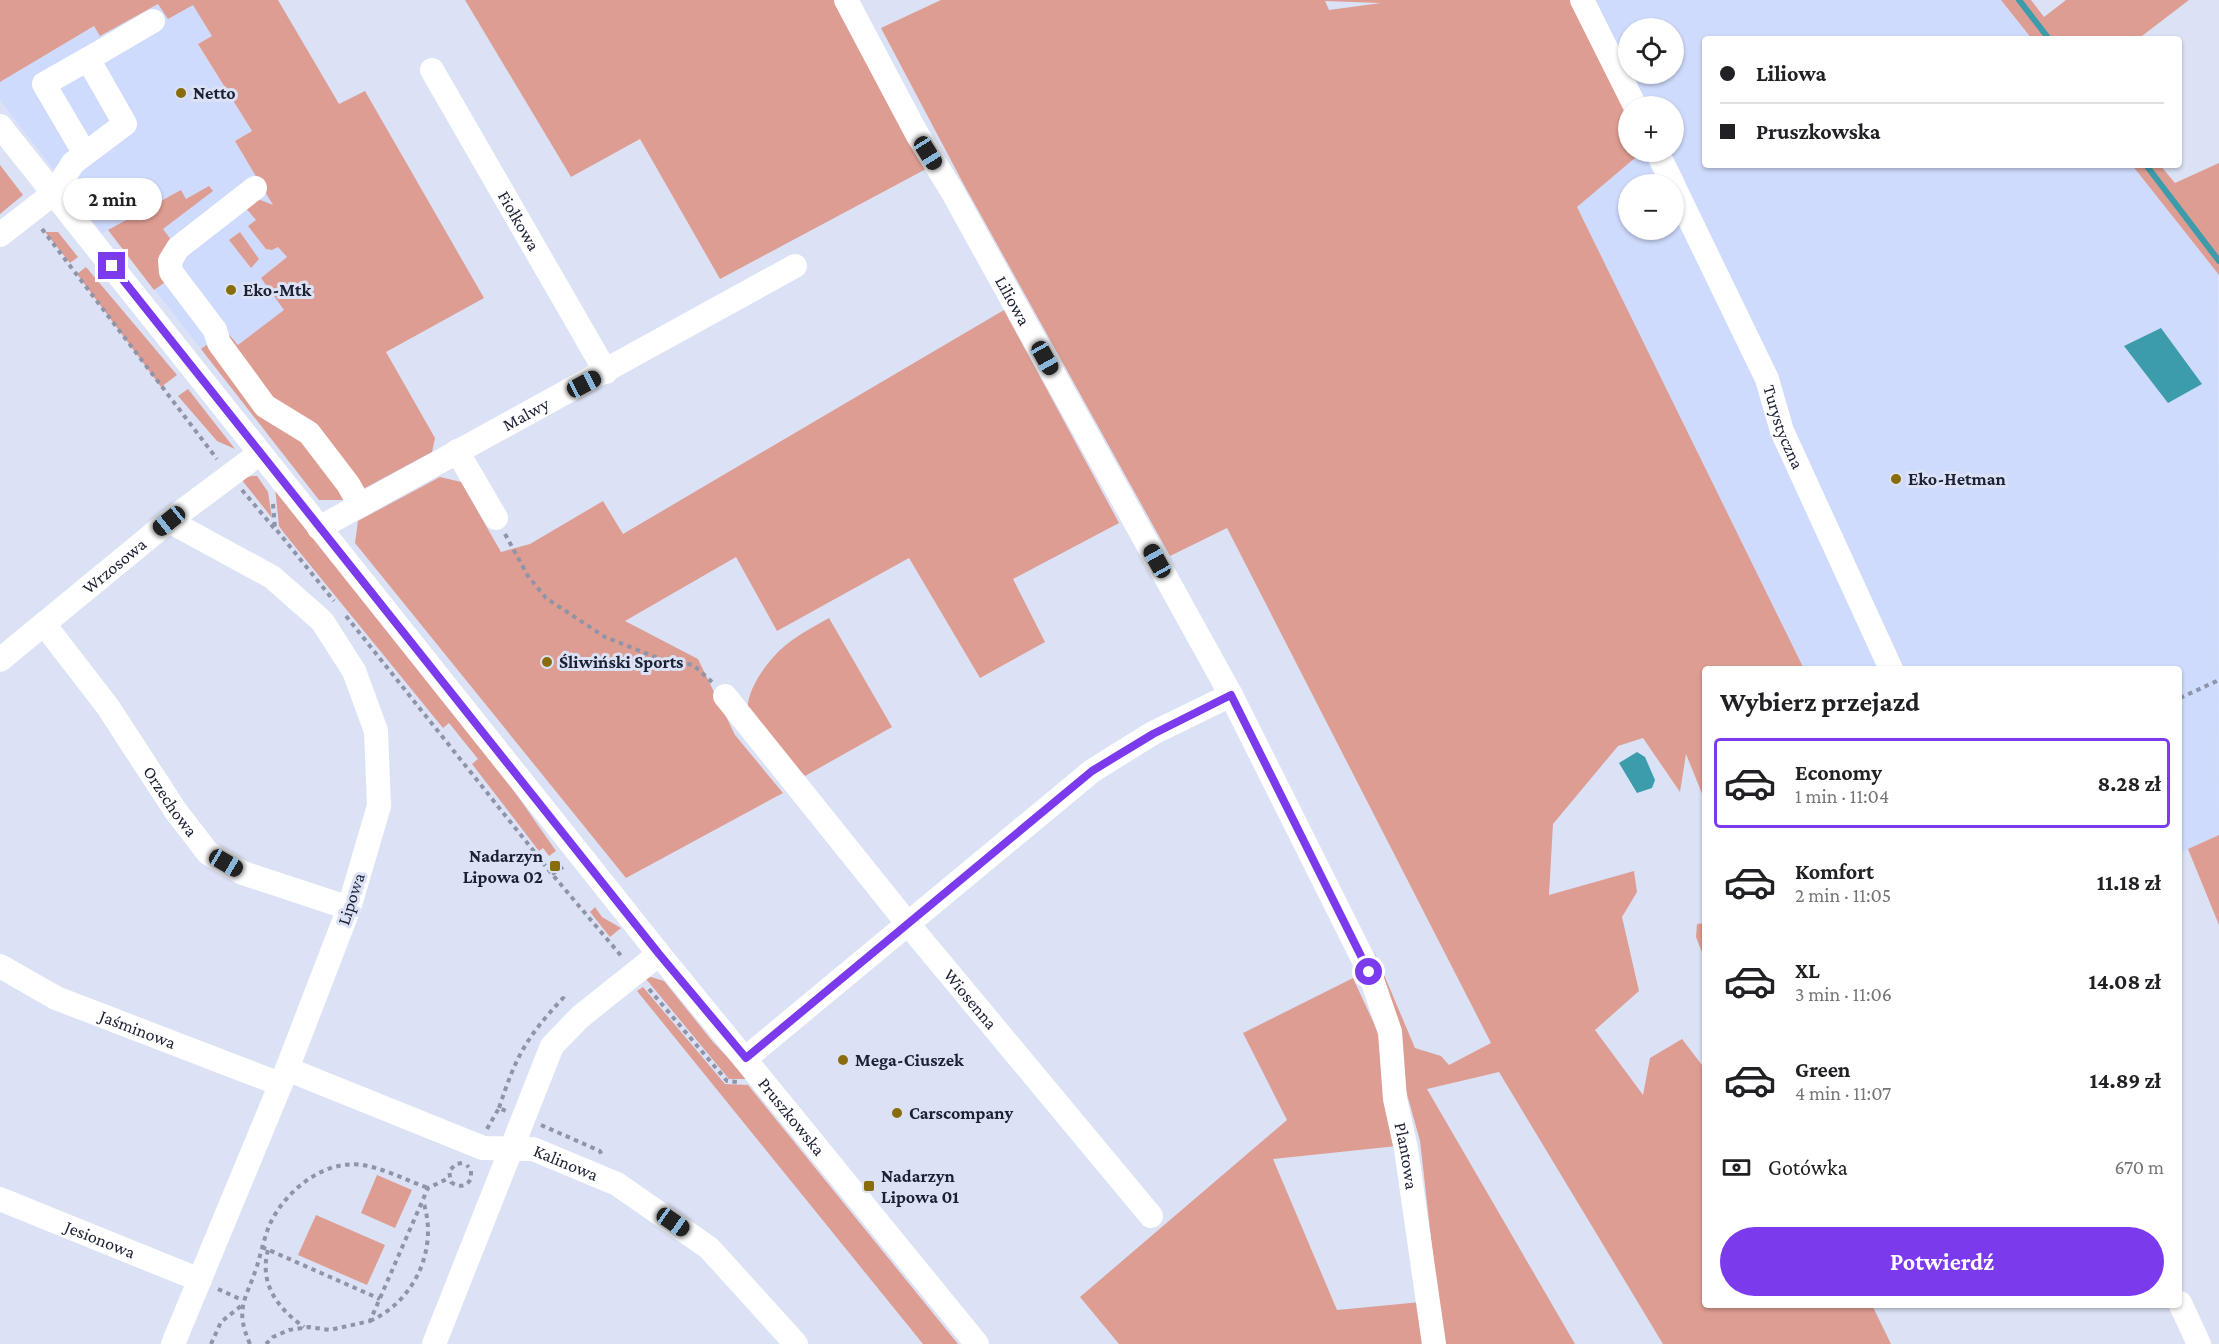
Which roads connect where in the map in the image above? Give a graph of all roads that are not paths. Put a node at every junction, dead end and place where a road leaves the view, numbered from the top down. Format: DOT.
graph roads {
  1 [pos="846,0"];
  2 [pos="1582,0"];
  3 [pos="153,21"];
  4 [pos="88,59"];
  5 [pos="432,70"];
  6 [pos="1630,96"];
  7 [pos="0,126"];
  8 [pos="85,154"];
  9 [pos="255,188"];
  10 [pos="54,193"];
  11 [pos="1684,209"];
  12 [pos="0,235"];
  13 [pos="795,266"];
  14 [pos="606,372"];
  15 [pos="457,451"];
  16 [pos="260,453"];
  17 [pos="360,505"];
  18 [pos="496,518"];
  19 [pos="169,521"];
  20 [pos="319,528"];
  21 [pos="44,624"];
  22 [pos="0,660"];
  23 [pos="1890,666"];
  24 [pos="1231,695"];
  25 [pos="725,696"];
  26 [pos="349,908"];
  27 [pos="908,924"];
  28 [pos="659,954"];
  29 [pos="0,966"];
  30 [pos="1369,972"];
  31 [pos="746,1058"];
  32 [pos="283,1076"];
  33 [pos="510,1148"];
  34 [pos="0,1199"];
  35 [pos="1151,1216"];
  36 [pos="209,1284"];
  37 [pos="2182,1306"];
  38 [pos="173,1344"];
  39 [pos="434,1344"];
  40 [pos="796,1344"];
  41 [pos="977,1344"];
  42 [pos="1434,1344"];
  43 [pos="2199,1344"];
  1 -- 24 [label="street, Liliowa"];
  2 -- 6 [label="street"];
  3 -- 4 [label="street"];
  4 -- 8 [label="street"];
  4 -- 8 [label="street"];
  5 -- 14 [label="street, Fiołkowa"];
  7 -- 10 [label="street, Pruszkowska"];
  8 -- 10 [label="street"];
  9 -- 17 [label="street"];
  10 -- 12 [label="street"];
  10 -- 16 [label="street, Pruszkowska"];
  11 -- 23 [label="street, Turystyczna"];
  13 -- 14 [label="street, Malwy"];
  14 -- 15 [label="street, Malwy"];
  15 -- 17 [label="street, Malwy"];
  15 -- 18 [label="street"];
  16 -- 19 [label="street, Wrzosowa"];
  16 -- 20 [label="street, Pruszkowska"];
  17 -- 20 [label="street, Malwy"];
  19 -- 21 [label="street, Wrzosowa"];
  19 -- 26 [label="street, Lipowa"];
  20 -- 28 [label="street, Pruszkowska"];
  21 -- 22 [label="street, Wrzosowa"];
  21 -- 26 [label="street, Orzechowa"];
  24 -- 27 [label="street"];
  24 -- 30 [label="street, Liliowa"];
  25 -- 27 [label="street, Wiosenna"];
  26 -- 32 [label="street, Lipowa"];
  27 -- 31 [label="street"];
  27 -- 35 [label="street, Wiosenna"];
  28 -- 31 [label="street, Pruszkowska"];
  28 -- 33 [label="street"];
  29 -- 32 [label="street, Jaśminowa"];
  30 -- 42 [label="street, Plantowa"];
  31 -- 41 [label="street, Pruszkowska"];
  32 -- 33 [label="street, Kalinowa"];
  32 -- 36 [label="street, Lipowa"];
  33 -- 39 [label="street"];
  33 -- 40 [label="street, Kalinowa"];
  34 -- 36 [label="street, Jesionowa"];
  36 -- 38 [label="street, Lipowa"];
  37 -- 43 [label="street"];
}
